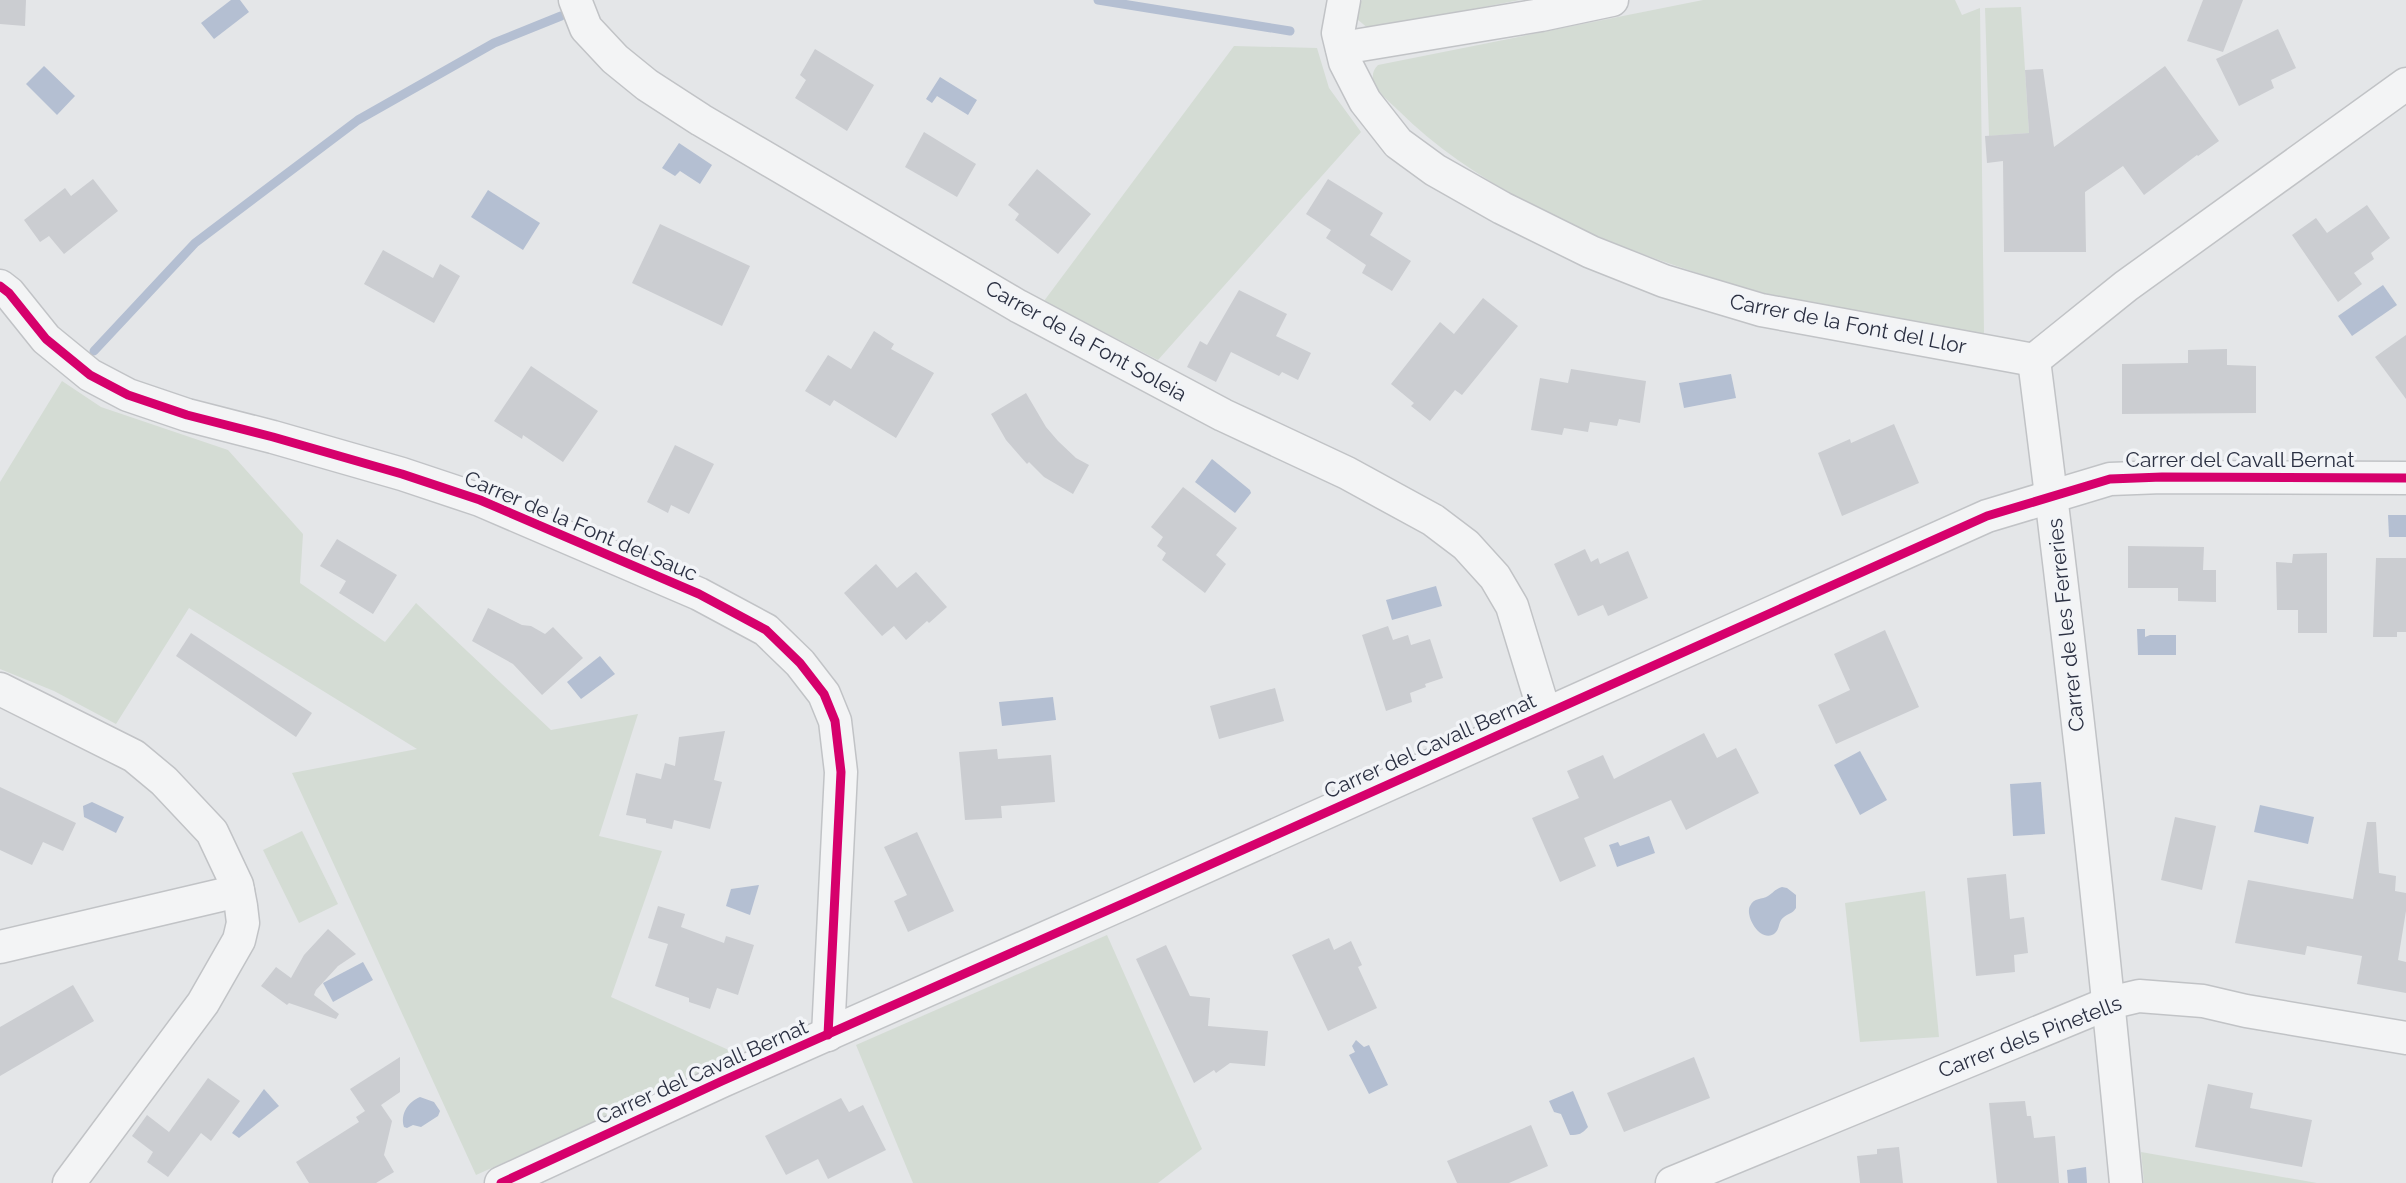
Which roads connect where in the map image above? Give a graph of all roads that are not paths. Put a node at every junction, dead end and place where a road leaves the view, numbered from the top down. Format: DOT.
graph roads {
  1 [pos="575,0"];
  2 [pos="1345,0"];
  3 [pos="1612,0"];
  4 [pos="1342,48"];
  5 [pos="2406,84"];
  6 [pos="0,286"];
  7 [pos="2034,360"];
  8 [pos="2406,478"];
  9 [pos="2051,495"];
  10 [pos="0,689"];
  11 [pos="1545,714"];
  12 [pos="238,891"];
  13 [pos="0,947"];
  14 [pos="2109,1003"];
  15 [pos="828,1035"];
  16 [pos="2406,1038"];
  17 [pos="69,1183"];
  18 [pos="501,1183"];
  19 [pos="1672,1183"];
  20 [pos="2126,1183"];
  1 -- 11 [label="street, Carrer de la Font Soleia"];
  2 -- 4 [label="street, Carrer de la Font del Llor"];
  3 -- 4 [label="street"];
  4 -- 7 [label="street, Carrer de la Font del Llor"];
  5 -- 7 [label="street"];
  6 -- 15 [label="street, Carrer de la Font del Sauc"];
  7 -- 9 [label="street, Carrer de les Ferreries"];
  8 -- 9 [label="street, Carrer del Cavall Bernat"];
  9 -- 11 [label="street, Carrer del Cavall Bernat"];
  9 -- 14 [label="street, Carrer de les Ferreries"];
  10 -- 12 [label="street"];
  11 -- 15 [label="street, Carrer del Cavall Bernat"];
  12 -- 13 [label="street"];
  12 -- 17 [label="street"];
  14 -- 16 [label="street, Carrer dels Pinetells"];
  14 -- 19 [label="street, Carrer dels Pinetells"];
  14 -- 20 [label="street, Carrer de les Ferreries"];
  15 -- 18 [label="street, Carrer del Cavall Bernat"];
}
